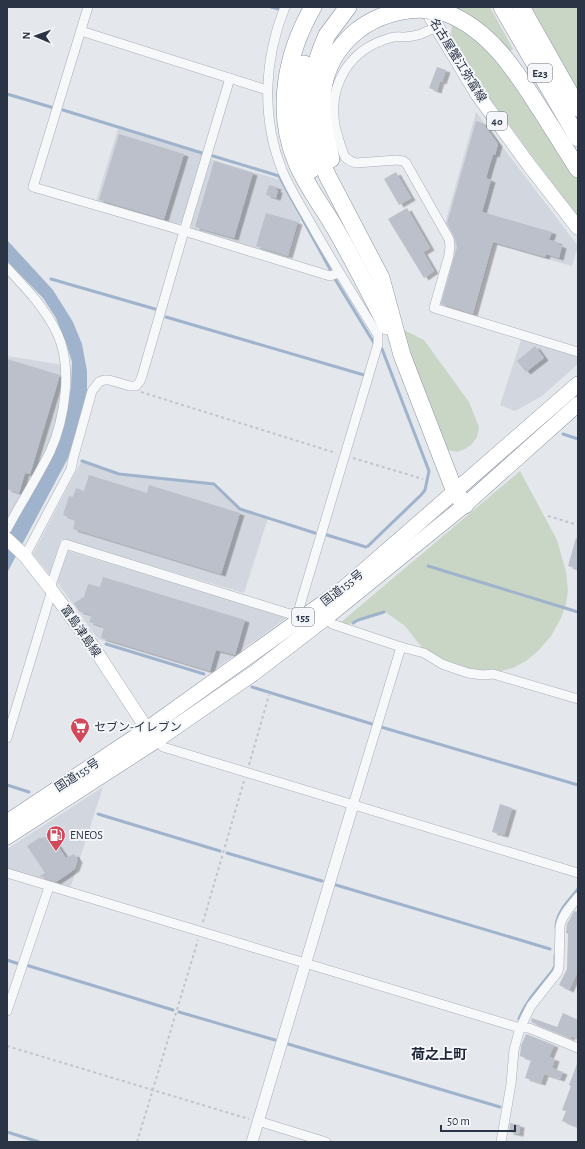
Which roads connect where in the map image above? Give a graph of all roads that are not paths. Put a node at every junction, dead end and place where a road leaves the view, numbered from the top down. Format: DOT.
graph roads {
  1 [pos="88,7"];
  2 [pos="285,7"];
  3 [pos="313,7"];
  4 [pos="333,7"];
  5 [pos="348,7"];
  6 [pos="425,7"];
  7 [pos="502,7"];
  8 [pos="521,7"];
  9 [pos="441,20"];
  10 [pos="81,31"];
  11 [pos="230,78"];
  12 [pos="267,90"];
  13 [pos="578,108"];
  14 [pos="578,138"];
  15 [pos="578,169"];
  16 [pos="350,219"];
  17 [pos="578,228"];
  18 [pos="335,229"];
  19 [pos="184,231"];
  20 [pos="7,268"];
  21 [pos="339,273"];
  22 [pos="578,352"];
  23 [pos="402,355"];
  24 [pos="578,384"];
  25 [pos="578,404"];
  26 [pos="460,498"];
  27 [pos="7,529"];
  28 [pos="7,540"];
  29 [pos="25,556"];
  30 [pos="51,589"];
  31 [pos="300,615"];
  32 [pos="326,618"];
  33 [pos="401,647"];
  34 [pos="578,699"];
  35 [pos="152,734"];
  36 [pos="7,738"];
  37 [pos="353,805"];
  38 [pos="7,822"];
  39 [pos="7,837"];
  40 [pos="578,872"];
  41 [pos="7,873"];
  42 [pos="49,887"];
  43 [pos="578,897"];
  44 [pos="305,963"];
  45 [pos="7,1011"];
  46 [pos="520,1028"];
  47 [pos="578,1048"];
  48 [pos="258,1121"];
  49 [pos="252,1142"];
  50 [pos="326,1142"];
  51 [pos="501,1142"];
  1 -- 10 [label="street"];
  2 -- 12 [label="street"];
  3 -- 18 [label="highway"];
  4 -- 18 [label="highway"];
  5 -- 16 [label="highway"];
  6 -- 9 [label="main road, 名古屋蟹江弥富線 / 40"];
  7 -- 14 [label="highway, E23"];
  8 -- 13 [label="highway, E23"];
  9 -- 15 [label="highway"];
  9 -- 16 [label="highway, bridge"];
  9 -- 17 [label="main road, 名古屋蟹江弥富線 / 40"];
  9 -- 22 [label="street"];
  10 -- 11 [label="street"];
  10 -- 19 [label="street"];
  11 -- 12 [label="street"];
  11 -- 19 [label="street"];
  12 -- 21 [label="street"];
  16 -- 23 [label="highway"];
  18 -- 23 [label="highway"];
  19 -- 21 [label="street"];
  19 -- 29 [label="street"];
  20 -- 27 [label="street"];
  21 -- 31 [label="street"];
  23 -- 26 [label="highway"];
  24 -- 26 [label="highway, 国道155号 / 155"];
  25 -- 26 [label="highway, 国道155号 / 155"];
  26 -- 31 [label="highway, 国道155号 / 155"];
  26 -- 32 [label="highway, 国道155号 / 155"];
  28 -- 29 [label="main road, 富島津島線"];
  29 -- 30 [label="main road, 富島津島線"];
  30 -- 31 [label="street"];
  30 -- 35 [label="main road, 富島津島線"];
  30 -- 36 [label="street"];
  31 -- 35 [label="highway, 国道155号 / 155"];
  32 -- 33 [label="street"];
  32 -- 35 [label="highway, 国道155号 / 155"];
  33 -- 34 [label="street"];
  33 -- 37 [label="street"];
  35 -- 37 [label="street"];
  35 -- 38 [label="highway, 国道155号 / 155"];
  35 -- 39 [label="highway, 国道155号 / 155"];
  37 -- 40 [label="street"];
  37 -- 44 [label="street"];
  41 -- 42 [label="street"];
  42 -- 44 [label="street"];
  42 -- 45 [label="street"];
  43 -- 46 [label="street"];
  44 -- 46 [label="street"];
  44 -- 48 [label="street"];
  46 -- 47 [label="street"];
  46 -- 51 [label="street"];
  48 -- 49 [label="street"];
  48 -- 50 [label="street"];
}
